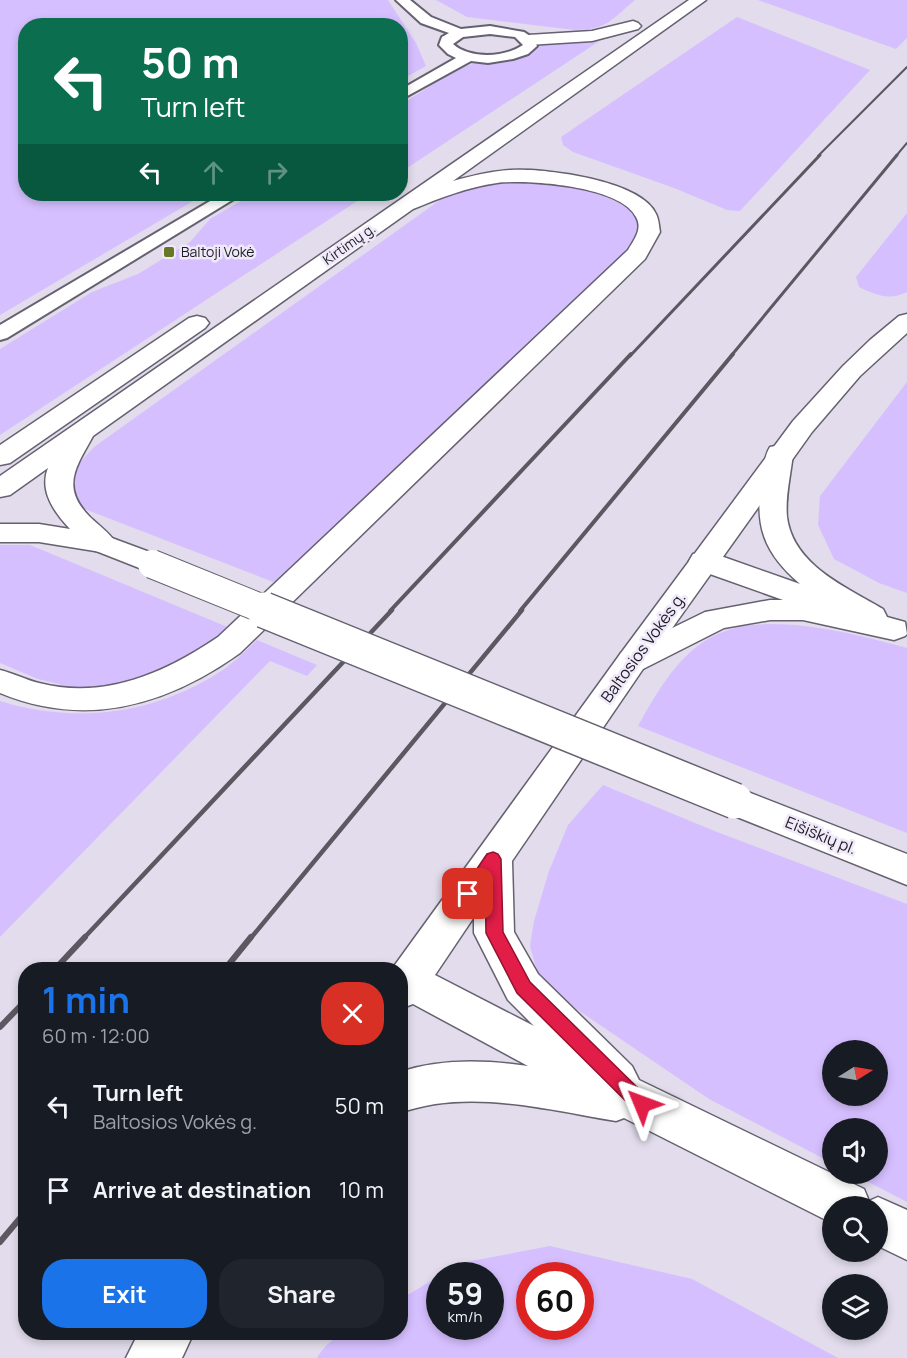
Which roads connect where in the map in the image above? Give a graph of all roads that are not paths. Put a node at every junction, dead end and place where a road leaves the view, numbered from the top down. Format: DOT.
graph roads {
  1 [pos="402,0"];
  2 [pos="699,0"];
  3 [pos="460,33"];
  4 [pos="528,39"];
  5 [pos="468,57"];
  6 [pos="543,88"];
  7 [pos="408,91"];
  8 [pos="408,191"];
  9 [pos="408,197"];
  10 [pos="221,201"];
  11 [pos="392,201"];
  12 [pos="393,201"];
  13 [pos="275,270"];
  14 [pos="216,310"];
  15 [pos="907,321"];
  16 [pos="0,334"];
  17 [pos="82,431"];
  18 [pos="780,453"];
  19 [pos="0,457"];
  20 [pos="0,489"];
  21 [pos="0,533"];
  22 [pos="101,543"];
  23 [pos="704,561"];
  24 [pos="901,631"];
  25 [pos="632,661"];
  26 [pos="0,681"];
  27 [pos="493,859"];
  28 [pos="907,870"];
  29 [pos="408,980"];
  30 [pos="408,988"];
  31 [pos="408,1090"];
  32 [pos="642,1104"];
  33 [pos="827,1196"];
  34 [pos="888,1226"];
  35 [pos="907,1236"];
  36 [pos="164,1340"];
  37 [pos="152,1358"];
  1 -- 3 [label="street"];
  2 -- 8 [label="main road, Kirtimų g."];
  3 -- 4 [label="street"];
  3 -- 5 [label="street"];
  4 -- 5 [label="street"];
  4 -- 6 [label="main road"];
  5 -- 7 [label="street"];
  9 -- 26 [label="main road"];
  10 -- 16 [label="street"];
  11 -- 13 [label="main road, Kirtimų g."];
  12 -- 17 [label="main road, Kirtimų g."];
  14 -- 19 [label="main road"];
  15 -- 18 [label="main road, Baltosios Vokės g."];
  17 -- 20 [label="main road, Kirtimų g."];
  17 -- 22 [label="main road"];
  18 -- 23 [label="main road, Baltosios Vokės g."];
  18 -- 24 [label="main road"];
  21 -- 22 [label="main road"];
  22 -- 28 [label="main road, Eišiškių pl., bridge"];
  23 -- 24 [label="main road"];
  23 -- 25 [label="main road, Baltosios Vokės g."];
  24 -- 25 [label="main road"];
  25 -- 27 [label="main road, Baltosios Vokės g."];
  27 -- 29 [label="main road, Baltosios Vokės g."];
  27 -- 32 [label="main road"];
  30 -- 32 [label="main road"];
  31 -- 32 [label="main road"];
  32 -- 33 [label="main road"];
  34 -- 35 [label="main road"];
  36 -- 37 [label="main road"];
}
